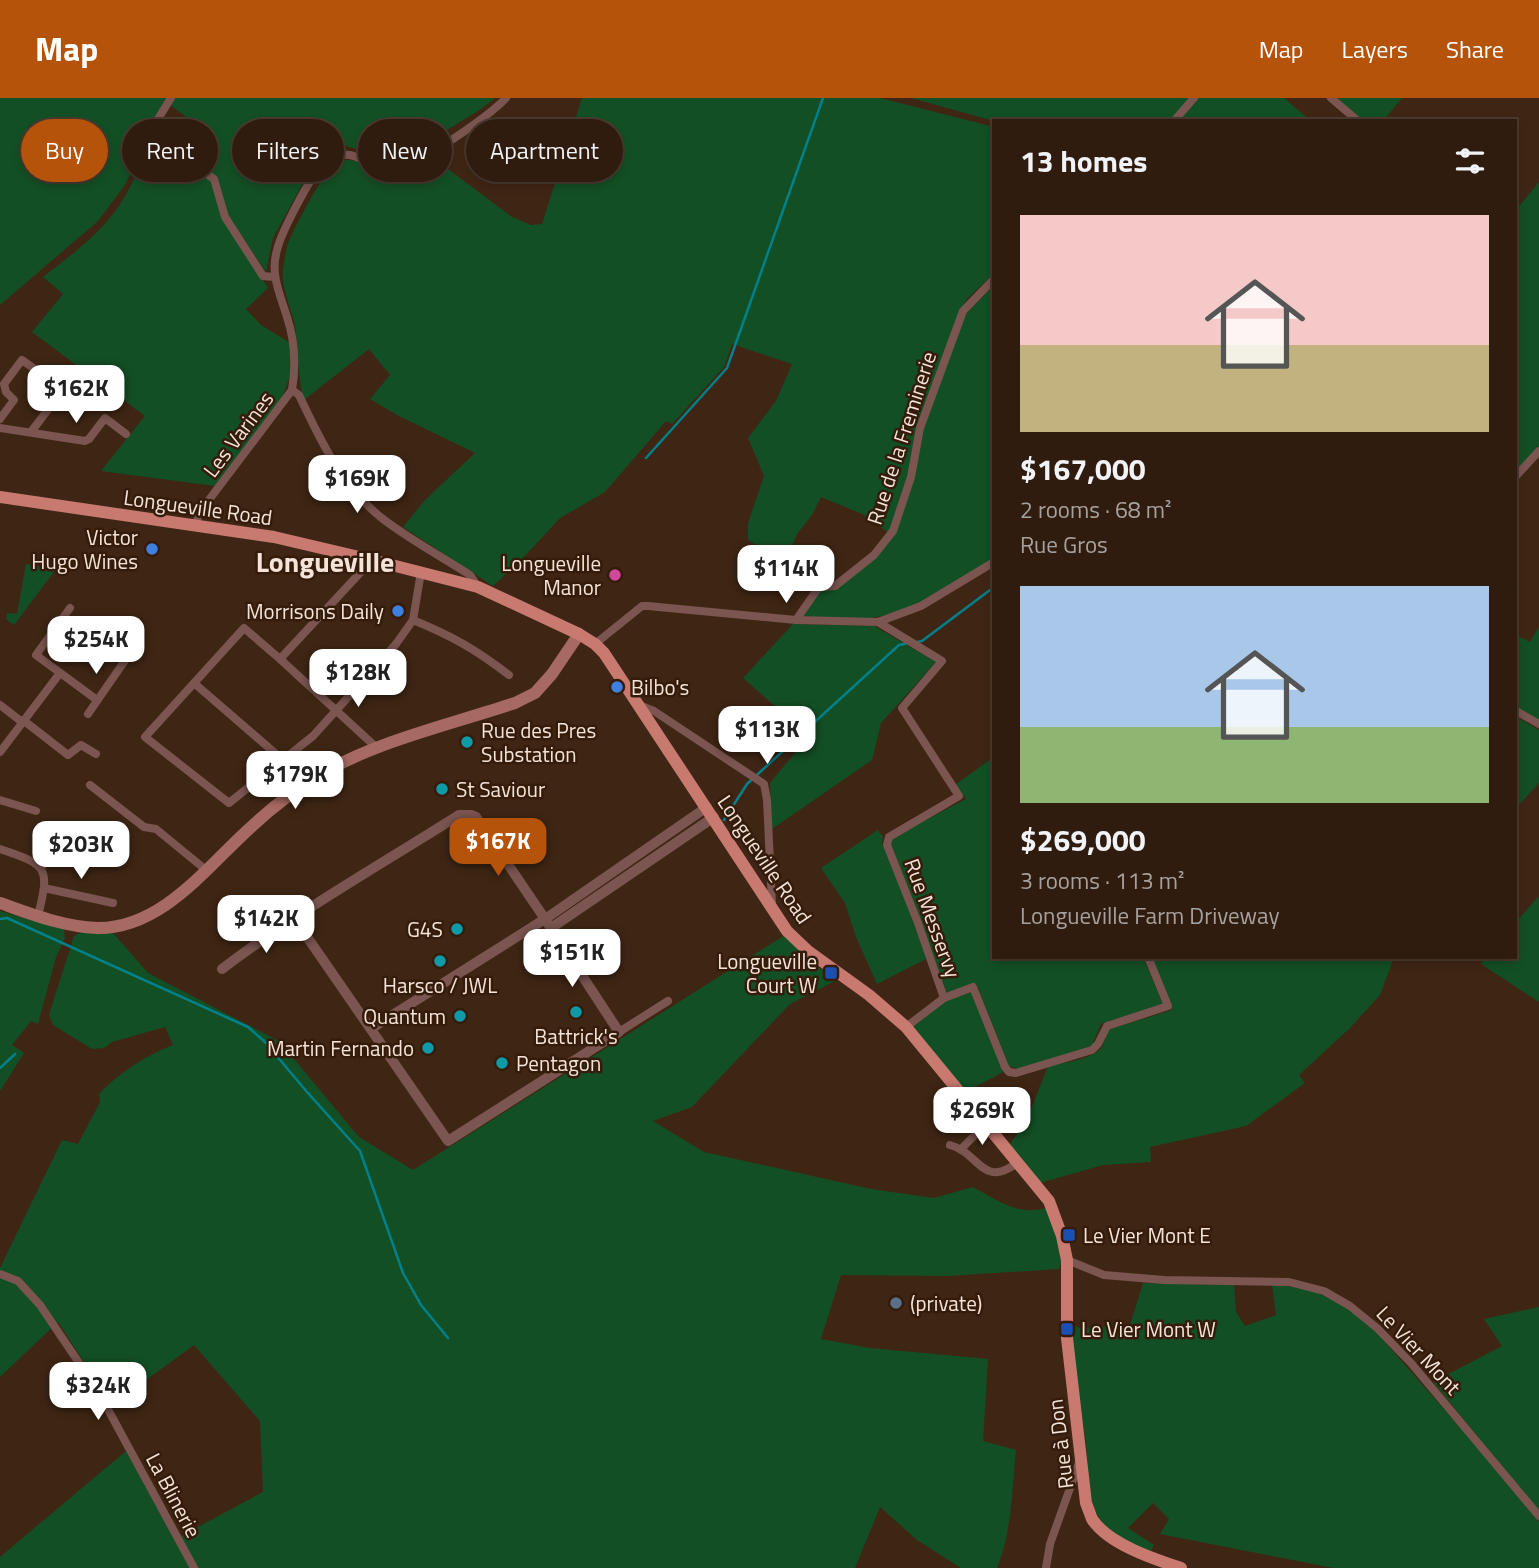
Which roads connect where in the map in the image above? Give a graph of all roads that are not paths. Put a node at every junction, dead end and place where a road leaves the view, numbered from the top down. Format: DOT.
graph roads {
  1 [pos="171,98"];
  2 [pos="506,98"];
  3 [pos="1194,98"];
  4 [pos="1331,98"];
  5 [pos="1176,119"];
  6 [pos="1356,119"];
  7 [pos="274,277"];
  8 [pos="992,281"];
  9 [pos="36,370"];
  10 [pos="78,370"];
  11 [pos="292,390"];
  12 [pos="0,419"];
  13 [pos="0,428"];
  14 [pos="31,432"];
  15 [pos="127,435"];
  16 [pos="1539,451"];
  17 [pos="1517,475"];
  18 [pos="0,497"];
  19 [pos="196,525"];
  20 [pos="372,560"];
  21 [pos="992,563"];
  22 [pos="421,572"];
  23 [pos="478,587"];
  24 [pos="70,608"];
  25 [pos="413,620"];
  26 [pos="796,620"];
  27 [pos="878,622"];
  28 [pos="579,634"];
  29 [pos="101,639"];
  30 [pos="595,644"];
  31 [pos="280,659"];
  32 [pos="60,673"];
  33 [pos="509,675"];
  34 [pos="194,683"];
  35 [pos="97,700"];
  36 [pos="0,705"];
  37 [pos="639,705"];
  38 [pos="338,711"];
  39 [pos="1517,712"];
  40 [pos="88,714"];
  41 [pos="23,721"];
  42 [pos="1539,724"];
  43 [pos="377,748"];
  44 [pos="0,751"];
  45 [pos="96,754"];
  46 [pos="283,760"];
  47 [pos="90,785"];
  48 [pos="0,800"];
  49 [pos="36,811"];
  50 [pos="710,812"];
  51 [pos="0,849"];
  52 [pos="97,857"];
  53 [pos="41,867"];
  54 [pos="206,870"];
  55 [pos="44,888"];
  56 [pos="0,903"];
  57 [pos="113,903"];
  58 [pos="772,907"];
  59 [pos="38,916"];
  60 [pos="294,918"];
  61 [pos="548,923"];
  62 [pos="1149,959"];
  63 [pos="222,968"];
  64 [pos="944,998"];
  65 [pos="668,1002"];
  66 [pos="906,1027"];
  67 [pos="372,1028"];
  68 [pos="619,1032"];
  69 [pos="976,1134"];
  70 [pos="950,1144"];
  71 [pos="962,1149"];
  72 [pos="1017,1163"];
  73 [pos="1067,1260"];
  74 [pos="0,1274"];
  75 [pos="1080,1460"];
  76 [pos="1539,1516"];
  77 [pos="194,1568"];
  78 [pos="1046,1568"];
  79 [pos="1181,1568"];
  1 -- 7 [label="street"];
  2 -- 7 [label="street, Les Varines"];
  3 -- 5 [label="street"];
  4 -- 6 [label="street"];
  7 -- 11 [label="street, Les Varines"];
  8 -- 26 [label="street, Rue de la Freminerie"];
  9 -- 12 [label="street"];
  10 -- 14 [label="street"];
  11 -- 19 [label="street, Les Varines"];
  11 -- 23 [label="street"];
  13 -- 14 [label="street"];
  14 -- 15 [label="street"];
  16 -- 17 [label="street"];
  18 -- 19 [label="main road, Longueville Road"];
  19 -- 20 [label="main road, Longueville Road"];
  20 -- 22 [label="main road, Longueville Road"];
  20 -- 31 [label="street"];
  21 -- 27 [label="street"];
  22 -- 23 [label="main road, Longueville Road"];
  22 -- 25 [label="street"];
  23 -- 28 [label="main road, Longueville Road"];
  24 -- 32 [label="street"];
  25 -- 33 [label="street"];
  25 -- 38 [label="street"];
  26 -- 27 [label="street"];
  26 -- 30 [label="street"];
  27 -- 64 [label="street, Rue Messervy"];
  28 -- 30 [label="main road, Longueville Road"];
  28 -- 43 [label="main road"];
  29 -- 35 [label="street"];
  30 -- 37 [label="main road, Longueville Road"];
  31 -- 34 [label="street"];
  31 -- 38 [label="street"];
  32 -- 35 [label="street"];
  32 -- 41 [label="street"];
  34 -- 46 [label="street"];
  34 -- 46 [label="street"];
  35 -- 40 [label="street"];
  36 -- 41 [label="street"];
  37 -- 50 [label="main road, Longueville Road"];
  37 -- 58 [label="street"];
  38 -- 43 [label="street"];
  38 -- 46 [label="street"];
  39 -- 42 [label="street"];
  41 -- 44 [label="street"];
  41 -- 45 [label="street"];
  43 -- 54 [label="main road"];
  47 -- 54 [label="street"];
  48 -- 49 [label="street"];
  50 -- 58 [label="main road, Longueville Road"];
  50 -- 61 [label="street"];
  51 -- 53 [label="street"];
  52 -- 53 [label="street"];
  53 -- 55 [label="street"];
  54 -- 59 [label="main road"];
  55 -- 57 [label="street"];
  55 -- 59 [label="street"];
  56 -- 59 [label="main road"];
  58 -- 66 [label="main road, Longueville Road"];
  60 -- 61 [label="street"];
  60 -- 63 [label="street"];
  60 -- 67 [label="street"];
  61 -- 67 [label="street"];
  61 -- 68 [label="street"];
  62 -- 64 [label="street"];
  64 -- 66 [label="street"];
  65 -- 68 [label="street"];
  66 -- 72 [label="main road, Longueville Road"];
  67 -- 68 [label="street"];
  69 -- 71 [label="street"];
  70 -- 71 [label="street"];
  71 -- 72 [label="street"];
  72 -- 73 [label="main road, Longueville Road"];
  73 -- 75 [label="main road, Rue à Don"];
  73 -- 76 [label="street, Le Vier Mont"];
  74 -- 77 [label="street, La Blinerie"];
  75 -- 78 [label="street"];
  75 -- 79 [label="main road, Rue à Don"];
}
